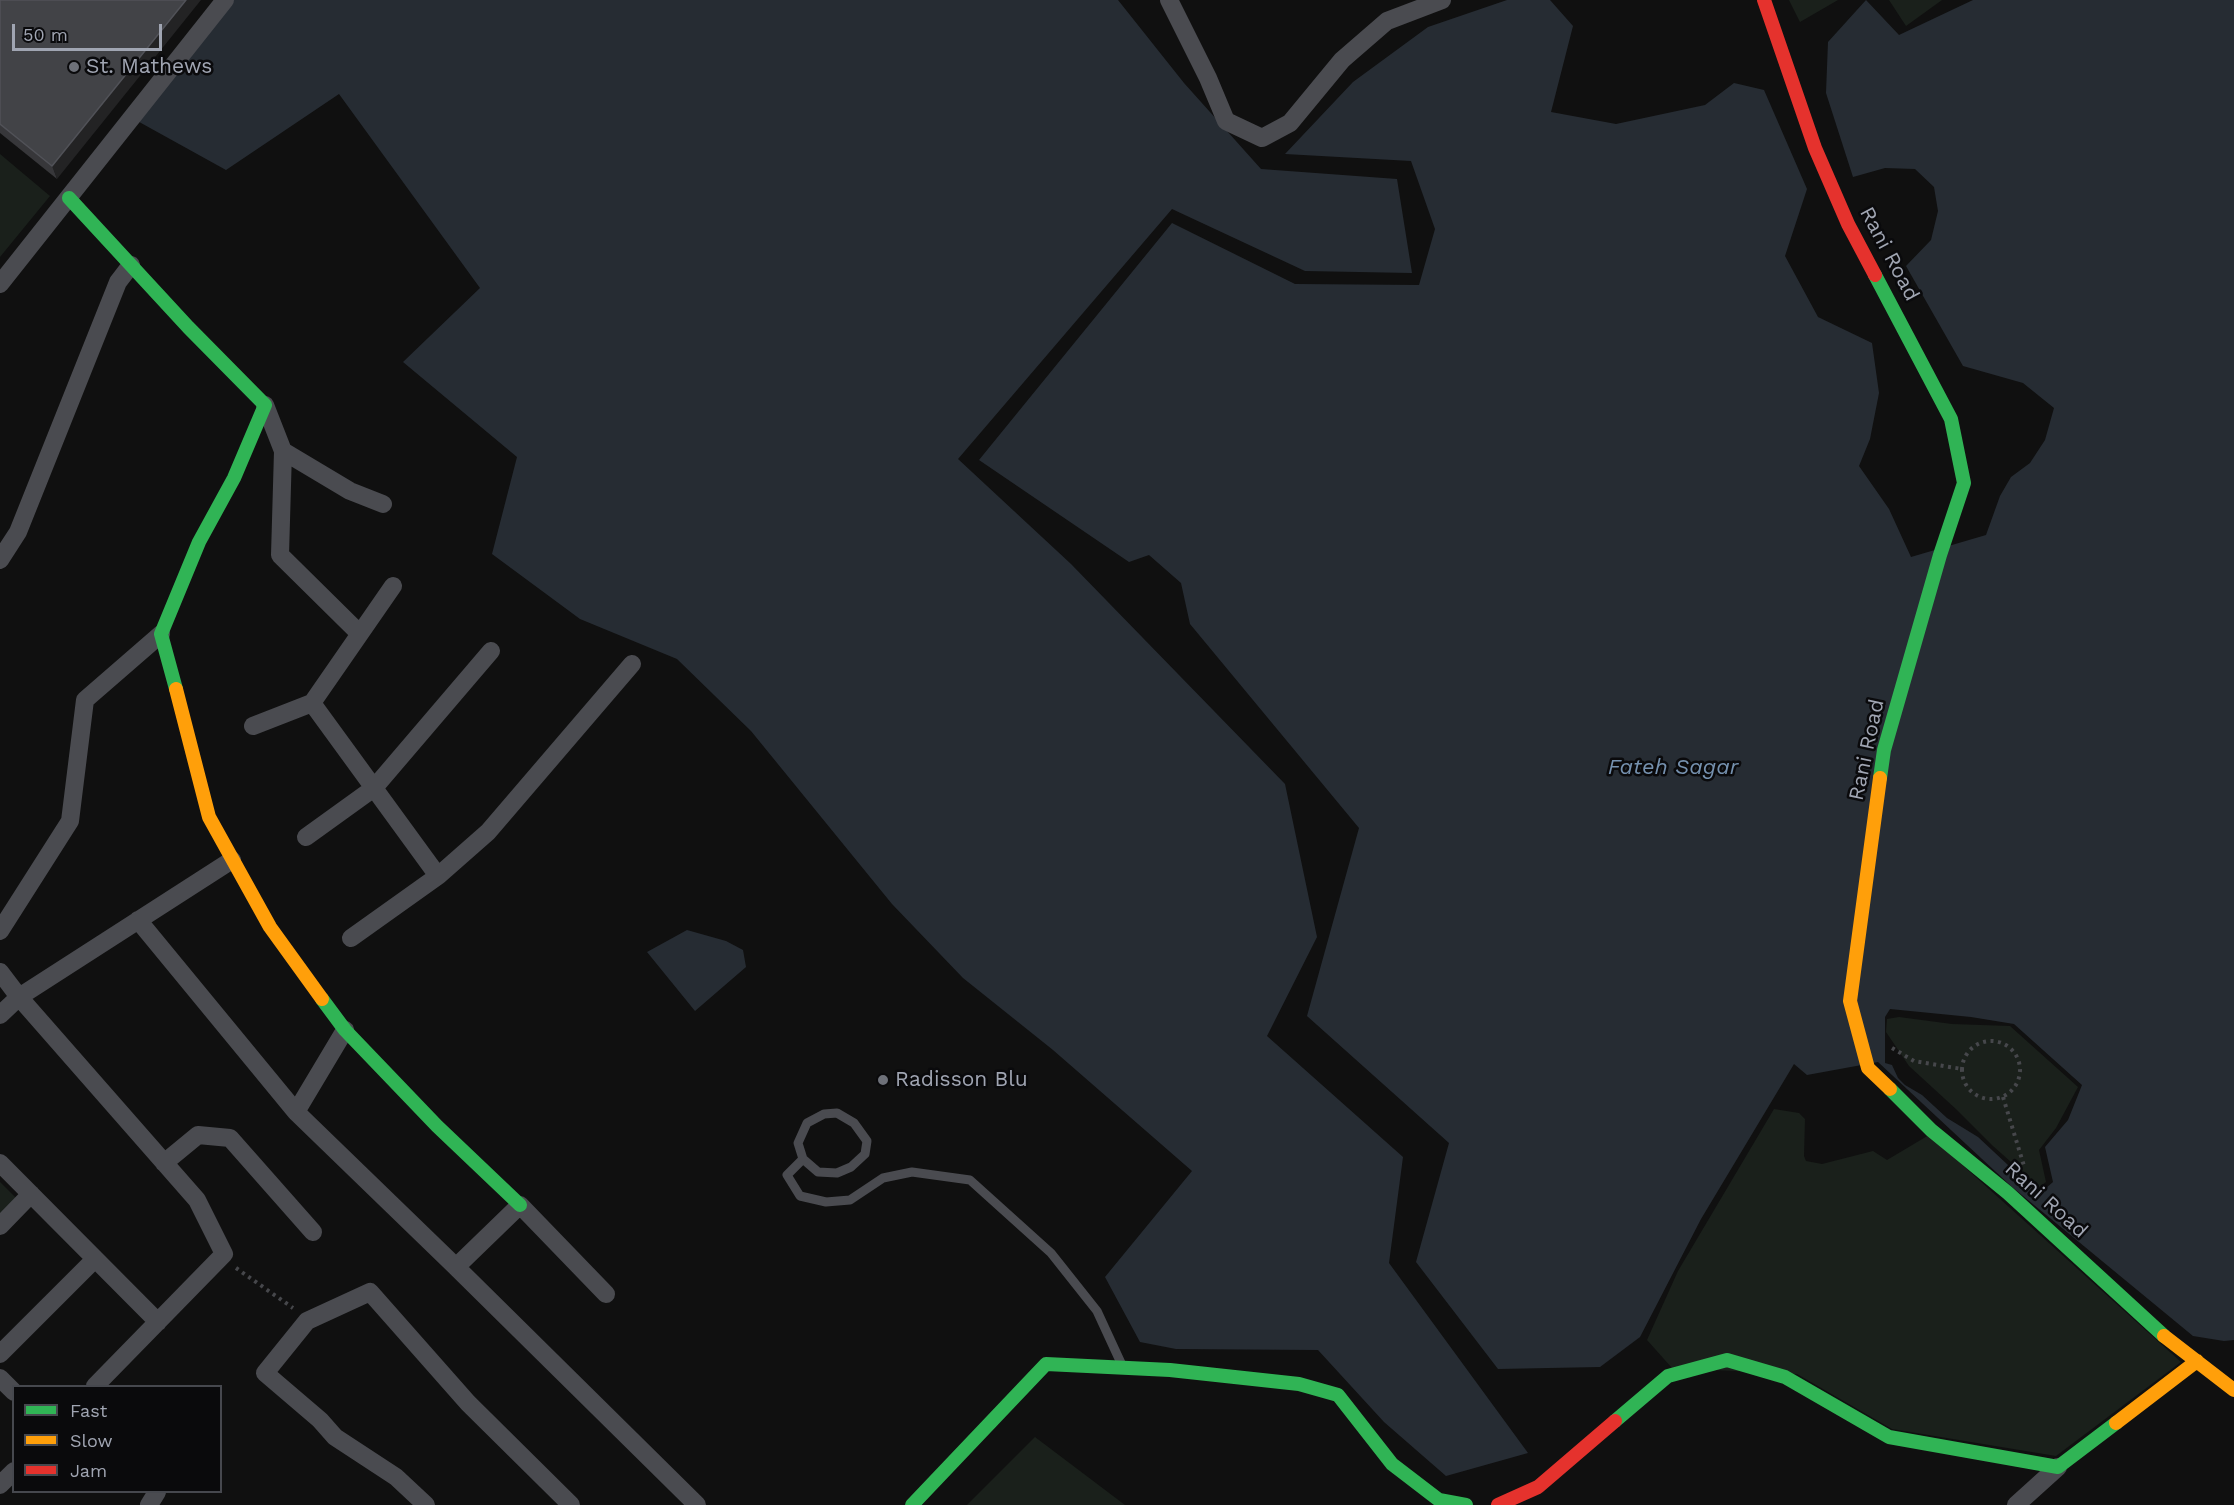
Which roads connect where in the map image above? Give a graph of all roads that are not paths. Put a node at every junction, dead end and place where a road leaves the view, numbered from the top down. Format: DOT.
graph roads {
  1 [pos="225,0"];
  2 [pos="1169,0"];
  3 [pos="1442,0"];
  4 [pos="1764,0"];
  5 [pos="69,198"];
  6 [pos="131,265"];
  7 [pos="0,284"];
  8 [pos="265,405"];
  9 [pos="283,451"];
  10 [pos="383,504"];
  11 [pos="0,560"];
  12 [pos="393,586"];
  13 [pos="359,633"];
  14 [pos="161,634"];
  15 [pos="491,651"];
  16 [pos="632,664"];
  17 [pos="312,703"];
  18 [pos="253,726"];
  19 [pos="374,788"];
  20 [pos="306,837"];
  21 [pos="232,860"];
  22 [pos="438,876"];
  23 [pos="138,920"];
  24 [pos="0,931"];
  25 [pos="351,938"];
  26 [pos="0,972"];
  27 [pos="19,996"];
  28 [pos="0,1015"];
  29 [pos="345,1030"];
  30 [pos="296,1112"];
  31 [pos="803,1159"];
  32 [pos="0,1163"];
  33 [pos="164,1163"];
  34 [pos="31,1194"];
  35 [pos="520,1205"];
  36 [pos="0,1226"];
  37 [pos="313,1232"];
  38 [pos="95,1259"];
  39 [pos="456,1267"];
  40 [pos="606,1294"];
  41 [pos="158,1322"];
  42 [pos="0,1354"];
  43 [pos="2197,1361"];
  44 [pos="1123,1368"];
  45 [pos="0,1378"];
  46 [pos="96,1385"];
  47 [pos="12,1390"];
  48 [pos="2234,1390"];
  49 [pos="2058,1467"];
  50 [pos="12,1473"];
  51 [pos="0,1485"];
  52 [pos="426,1505"];
  53 [pos="571,1505"];
  54 [pos="697,1505"];
  55 [pos="912,1505"];
  56 [pos="1466,1505"];
  57 [pos="1498,1505"];
  58 [pos="2016,1505"];
  1 -- 5 [label="street"];
  2 -- 3 [label="street"];
  4 -- 43 [label="street, Rani Road"];
  5 -- 6 [label="street"];
  5 -- 7 [label="street"];
  6 -- 8 [label="street"];
  6 -- 11 [label="street"];
  8 -- 9 [label="street"];
  8 -- 14 [label="street"];
  9 -- 10 [label="street"];
  9 -- 13 [label="street"];
  12 -- 13 [label="street"];
  13 -- 17 [label="street"];
  14 -- 21 [label="street"];
  14 -- 24 [label="street"];
  15 -- 19 [label="street"];
  16 -- 22 [label="street"];
  17 -- 18 [label="street"];
  17 -- 19 [label="street"];
  19 -- 20 [label="street"];
  19 -- 22 [label="street"];
  21 -- 23 [label="street"];
  21 -- 29 [label="street"];
  22 -- 25 [label="street"];
  23 -- 27 [label="street"];
  23 -- 30 [label="street"];
  26 -- 27 [label="street"];
  27 -- 28 [label="street"];
  27 -- 33 [label="street"];
  29 -- 30 [label="street"];
  29 -- 35 [label="street"];
  30 -- 39 [label="street"];
  31 -- 31 [label="lane"];
  31 -- 44 [label="lane"];
  32 -- 34 [label="street"];
  33 -- 37 [label="street"];
  33 -- 41 [label="street"];
  34 -- 36 [label="street"];
  34 -- 38 [label="street"];
  35 -- 39 [label="street"];
  35 -- 40 [label="street"];
  38 -- 41 [label="street"];
  38 -- 42 [label="street"];
  39 -- 54 [label="street"];
  41 -- 46 [label="street"];
  43 -- 48 [label="street, Rani Road"];
  43 -- 49 [label="street"];
  44 -- 55 [label="street"];
  44 -- 56 [label="street"];
  45 -- 47 [label="street"];
  49 -- 57 [label="street"];
  49 -- 58 [label="street"];
  50 -- 51 [label="street"];
  52 -- 53 [label="street"];
}
